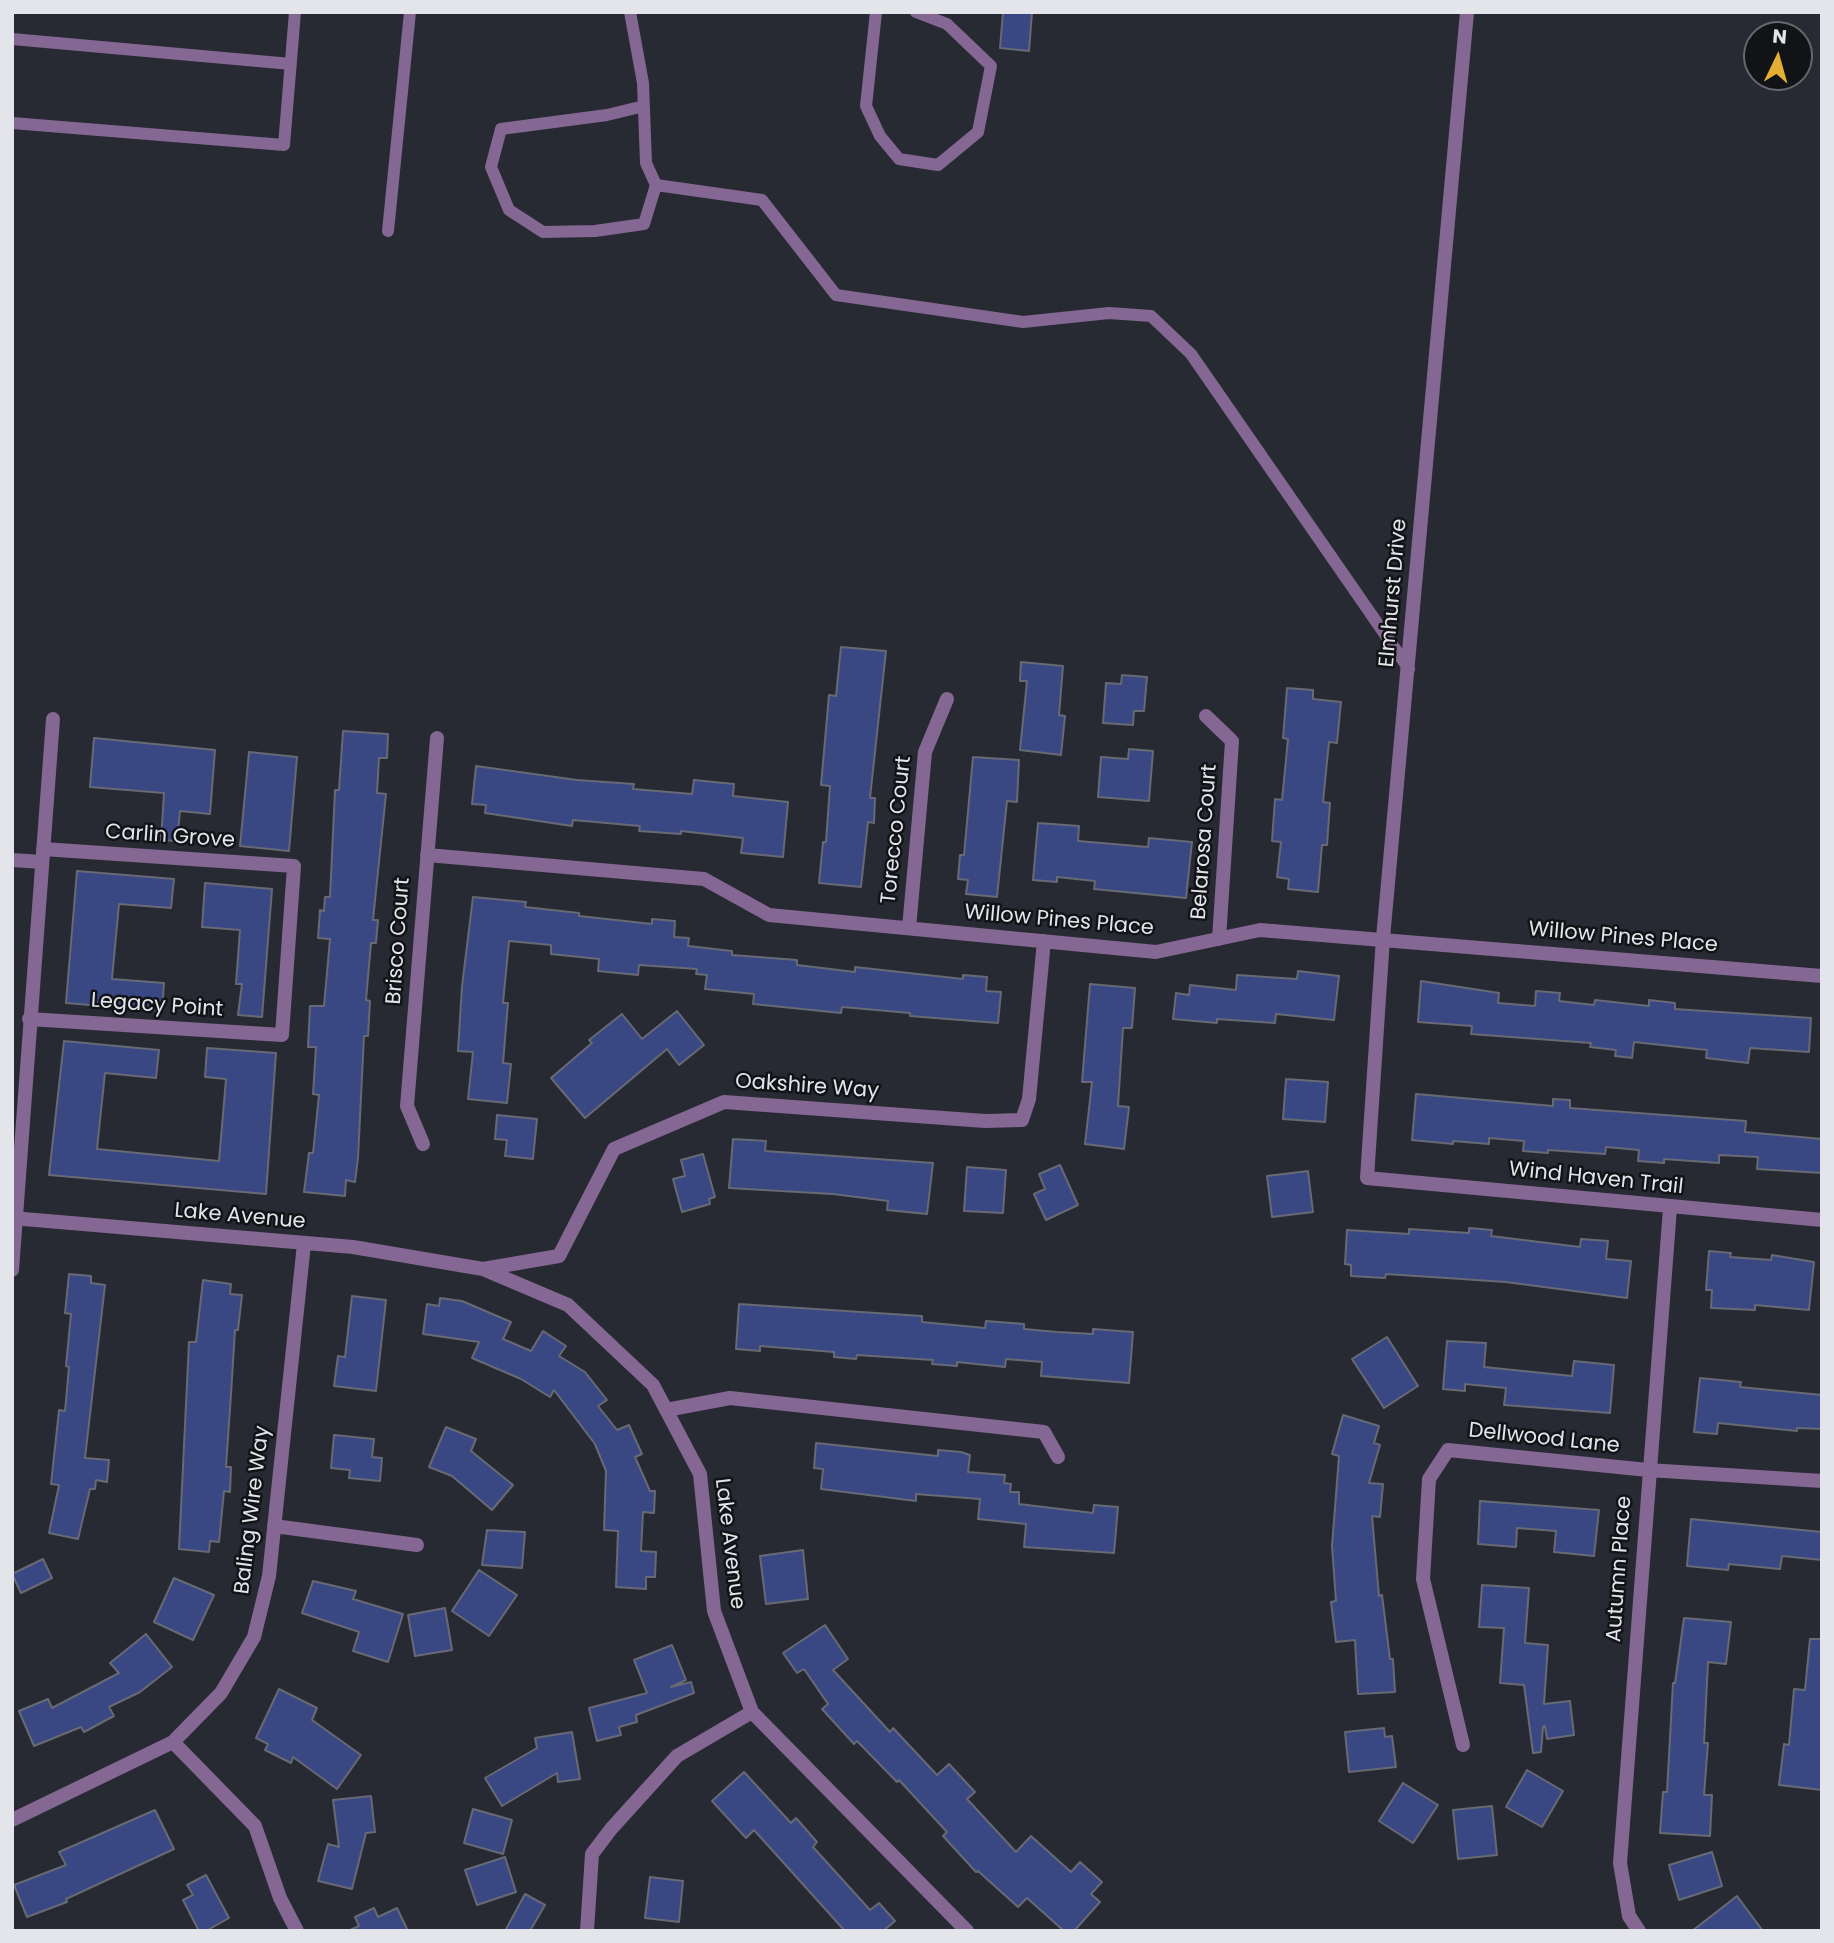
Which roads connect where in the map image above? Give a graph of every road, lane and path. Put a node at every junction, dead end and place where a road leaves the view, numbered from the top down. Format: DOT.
graph roads {
  1 [pos="295,12"];
  2 [pos="410,12"];
  3 [pos="631,12"];
  4 [pos="876,12"];
  5 [pos="916,12"];
  6 [pos="1467,12"];
  7 [pos="12,39"];
  8 [pos="291,64"];
  9 [pos="644,106"];
  10 [pos="12,123"];
  11 [pos="656,185"];
  12 [pos="388,231"];
  13 [pos="1409,669"];
  14 [pos="947,699"];
  15 [pos="1206,716"];
  16 [pos="53,719"];
  17 [pos="437,738"];
  18 [pos="426,855"];
  19 [pos="42,856"];
  20 [pos="12,860"];
  21 [pos="909,928"];
  22 [pos="1383,938"];
  23 [pos="1219,939"];
  24 [pos="1044,941"];
  25 [pos="1822,976"];
  26 [pos="29,1019"];
  27 [pos="282,1035"];
  28 [pos="423,1144"];
  29 [pos="1367,1178"];
  30 [pos="1670,1208"];
  31 [pos="14,1218"];
  32 [pos="1822,1220"];
  33 [pos="304,1244"];
  34 [pos="483,1269"];
  35 [pos="12,1270"];
  36 [pos="666,1410"];
  37 [pos="1058,1457"];
  38 [pos="1648,1470"];
  39 [pos="1822,1482"];
  40 [pos="274,1526"];
  41 [pos="417,1545"];
  42 [pos="752,1712"];
  43 [pos="173,1742"];
  44 [pos="1463,1745"];
  45 [pos="12,1820"];
  46 [pos="297,1931"];
  47 [pos="587,1931"];
  48 [pos="967,1931"];
  49 [pos="1639,1931"];
  1 -- 8 [label="lane"];
  2 -- 12 [label="lane"];
  3 -- 9 [label="lane"];
  4 -- 5 [label="lane"];
  6 -- 13 [label="street, Elmhurst Drive"];
  7 -- 8 [label="lane"];
  8 -- 10 [label="lane"];
  9 -- 11 [label="lane"];
  9 -- 11 [label="lane"];
  11 -- 13 [label="lane"];
  13 -- 22 [label="street, Elmhurst Drive"];
  14 -- 21 [label="street, Torecco Court"];
  15 -- 23 [label="street, Belarosa Court"];
  16 -- 19 [label="street"];
  17 -- 18 [label="street, Brisco Court"];
  18 -- 21 [label="street, Willow Pines Place"];
  18 -- 28 [label="street, Brisco Court"];
  19 -- 20 [label="street, Carlin Grove"];
  19 -- 26 [label="street"];
  19 -- 27 [label="street, Carlin Grove"];
  21 -- 24 [label="street, Willow Pines Place"];
  22 -- 23 [label="street, Willow Pines Place"];
  22 -- 25 [label="street, Willow Pines Place"];
  22 -- 29 [label="street, Elmhurst Drive"];
  23 -- 24 [label="street, Willow Pines Place"];
  24 -- 34 [label="street, Oakshire Way"];
  26 -- 27 [label="street, Legacy Point"];
  26 -- 31 [label="street"];
  29 -- 30 [label="street, Wind Haven Trail"];
  30 -- 32 [label="street, Wind Haven Trail"];
  30 -- 38 [label="street, Autumn Place"];
  31 -- 33 [label="street, Lake Avenue"];
  31 -- 35 [label="street"];
  33 -- 34 [label="street, Lake Avenue"];
  33 -- 40 [label="street, Baling Wire Way"];
  34 -- 36 [label="street, Lake Avenue"];
  36 -- 37 [label="street"];
  36 -- 42 [label="street, Lake Avenue"];
  38 -- 39 [label="street"];
  38 -- 44 [label="street, Dellwood Lane"];
  38 -- 49 [label="street, Autumn Place"];
  40 -- 41 [label="street"];
  40 -- 43 [label="street, Baling Wire Way"];
  42 -- 47 [label="street"];
  42 -- 48 [label="street, Lake Avenue"];
  43 -- 45 [label="street, Baling Wire Way"];
  43 -- 46 [label="street"];
}
